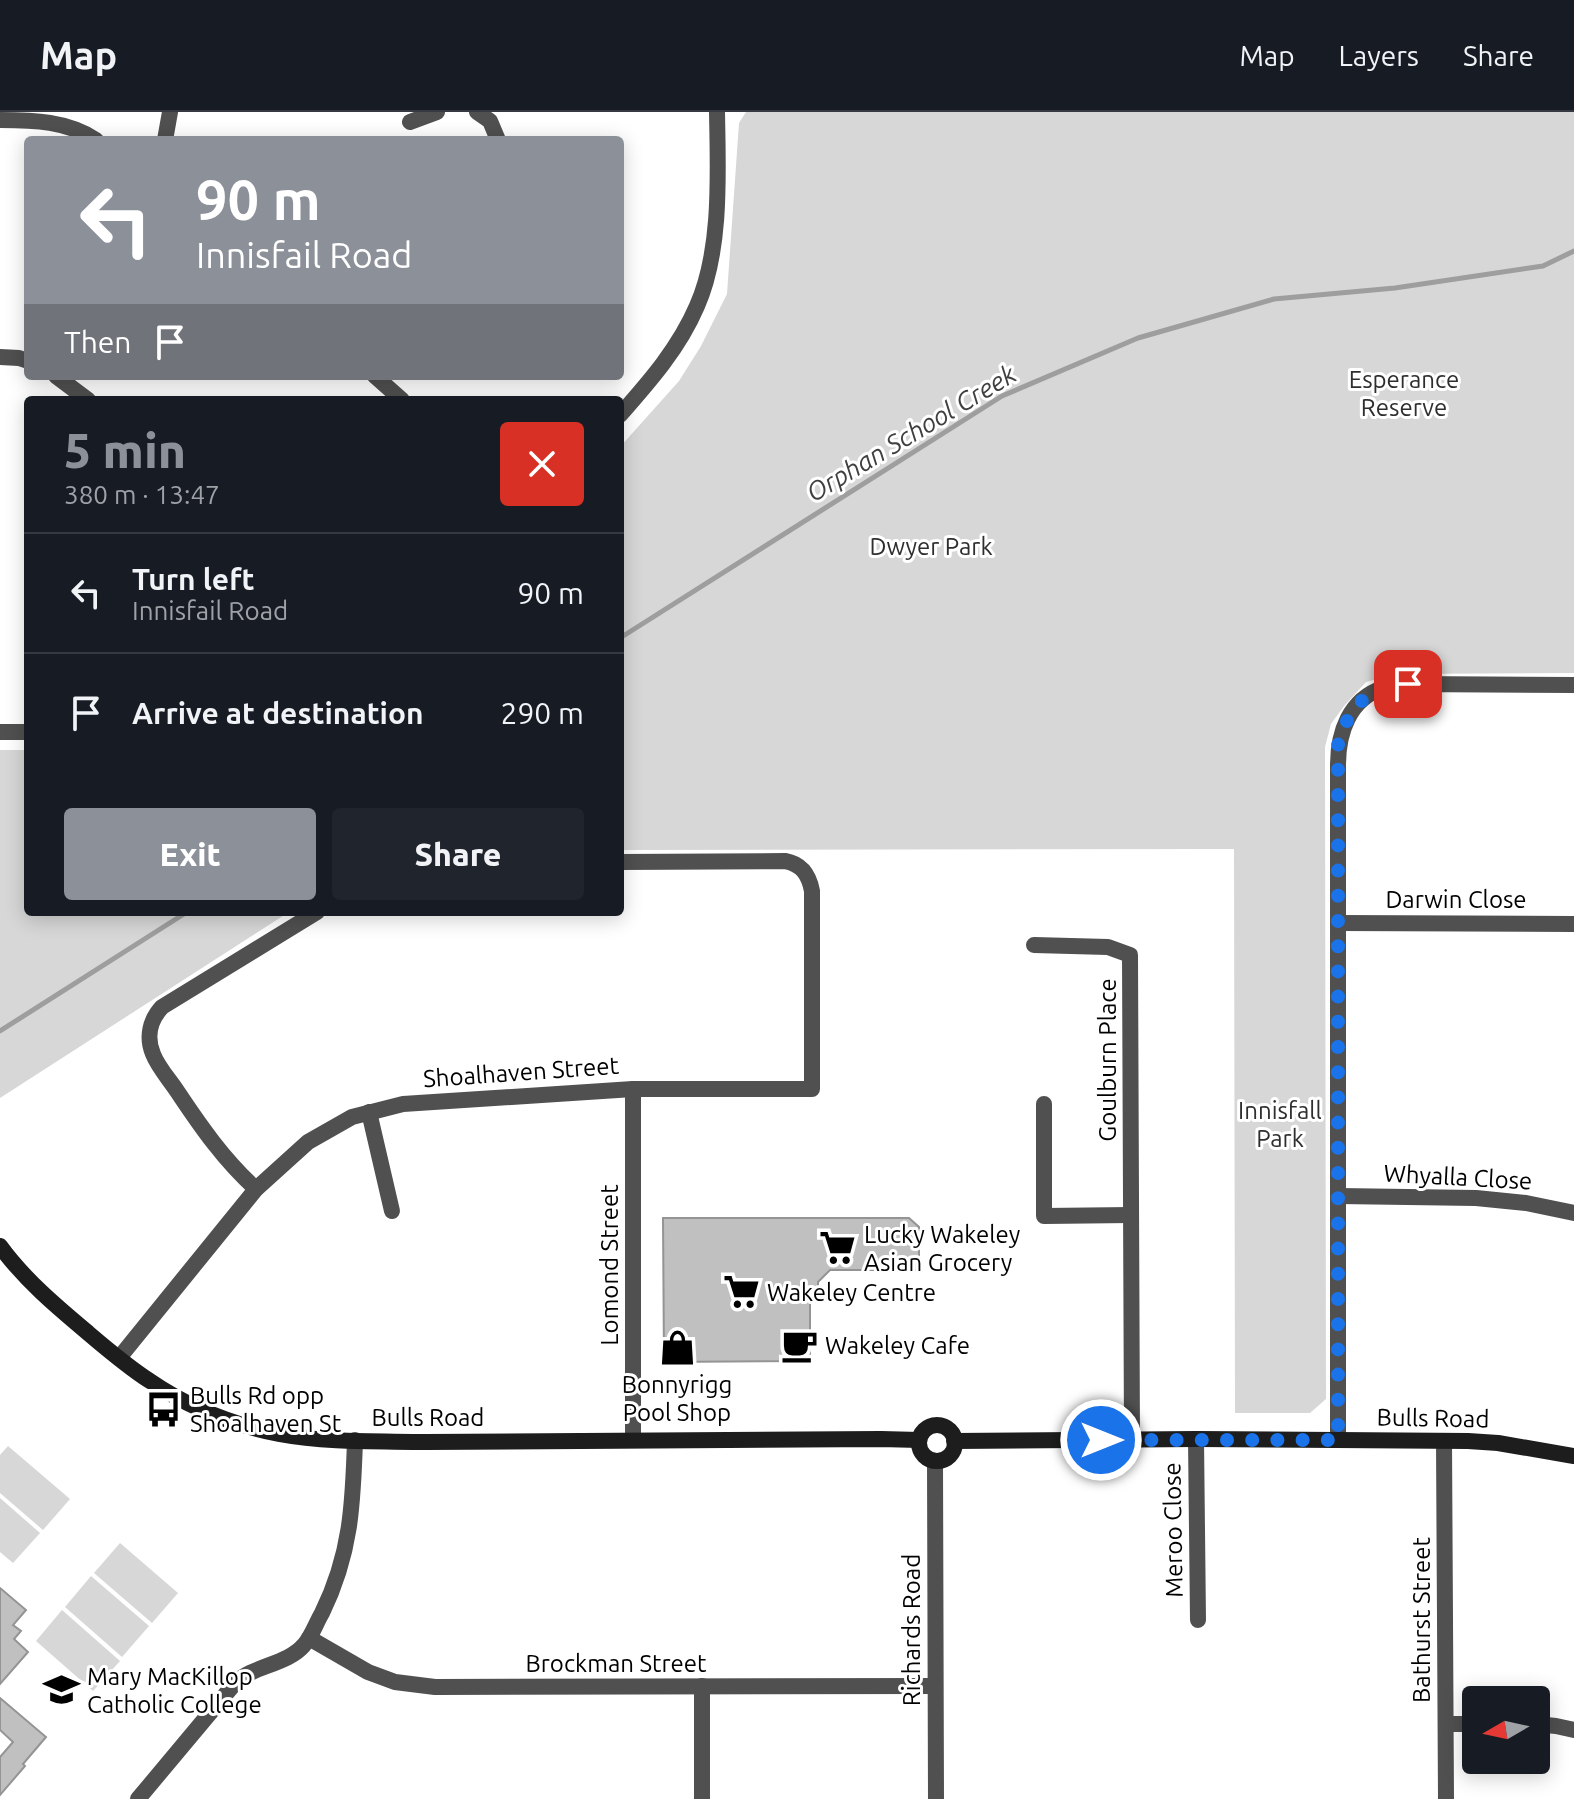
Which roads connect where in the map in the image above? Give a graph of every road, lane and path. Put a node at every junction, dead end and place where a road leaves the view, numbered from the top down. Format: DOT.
graph roads {
  1 [pos="170,112"];
  2 [pos="437,112"];
  3 [pos="477,112"];
  4 [pos="717,112"];
  5 [pos="0,120"];
  6 [pos="410,122"];
  7 [pos="90,136"];
  8 [pos="166,136"];
  9 [pos="496,136"];
  10 [pos="0,357"];
  11 [pos="24,360"];
  12 [pos="61,380"];
  13 [pos="380,380"];
  14 [pos="83,396"];
  15 [pos="398,396"];
  16 [pos="624,410"];
  17 [pos="1574,685"];
  18 [pos="0,732"];
  19 [pos="24,732"];
  20 [pos="624,862"];
  21 [pos="310,916"];
  22 [pos="1338,923"];
  23 [pos="1574,924"];
  24 [pos="1034,945"];
  25 [pos="633,1089"];
  26 [pos="1044,1104"];
  27 [pos="369,1112"];
  28 [pos="256,1189"];
  29 [pos="1339,1196"];
  30 [pos="392,1211"];
  31 [pos="1574,1213"];
  32 [pos="1131,1215"];
  33 [pos="0,1246"];
  34 [pos="119,1358"];
  35 [pos="1196,1439"];
  36 [pos="355,1440"];
  37 [pos="633,1440"];
  38 [pos="919,1440"];
  39 [pos="1132,1440"];
  40 [pos="1338,1440"];
  41 [pos="954,1441"];
  42 [pos="1444,1441"];
  43 [pos="1574,1456"];
  44 [pos="935,1461"];
  45 [pos="1198,1620"];
  46 [pos="309,1638"];
  47 [pos="702,1686"];
  48 [pos="935,1686"];
  49 [pos="1446,1724"];
  50 [pos="1462,1724"];
  51 [pos="1550,1725"];
  52 [pos="1574,1730"];
  53 [pos="138,1799"];
  54 [pos="702,1799"];
  55 [pos="936,1799"];
  56 [pos="1446,1799"];
  1 -- 8 [label="street"];
  2 -- 6 [label="street"];
  3 -- 9 [label="street"];
  4 -- 16 [label="street"];
  5 -- 7 [label="street"];
  10 -- 11 [label="street"];
  12 -- 14 [label="street"];
  13 -- 15 [label="street"];
  17 -- 22 [label="street"];
  18 -- 19 [label="street"];
  20 -- 25 [label="street, Shoalhaven Street"];
  21 -- 28 [label="street"];
  22 -- 23 [label="street, Darwin Close"];
  22 -- 29 [label="street"];
  24 -- 32 [label="street, Goulburn Place"];
  25 -- 27 [label="street, Shoalhaven Street"];
  25 -- 37 [label="street, Lomond Street"];
  26 -- 32 [label="street"];
  27 -- 28 [label="street, Shoalhaven Street"];
  27 -- 30 [label="street"];
  28 -- 34 [label="street, Shoalhaven Street"];
  29 -- 31 [label="street, Whyalla Close"];
  29 -- 40 [label="street"];
  32 -- 39 [label="street, Goulburn Place"];
  33 -- 34 [label="street, Bulls Road"];
  34 -- 36 [label="street, Bulls Road"];
  35 -- 39 [label="street, Bulls Road"];
  35 -- 40 [label="street, Bulls Road"];
  35 -- 45 [label="street, Meroo Close"];
  36 -- 37 [label="street, Bulls Road"];
  36 -- 46 [label="street"];
  37 -- 38 [label="street, Bulls Road"];
  38 -- 41 [label="street"];
  38 -- 44 [label="street"];
  39 -- 41 [label="street, Bulls Road"];
  40 -- 42 [label="street, Bulls Road"];
  41 -- 44 [label="street"];
  42 -- 43 [label="street, Bulls Road"];
  42 -- 49 [label="street, Bathurst Street"];
  44 -- 48 [label="street, Richards Road"];
  46 -- 47 [label="street, Brockman Street"];
  46 -- 53 [label="street"];
  47 -- 48 [label="street, Brockman Street"];
  47 -- 54 [label="street"];
  48 -- 55 [label="street, Richards Road"];
  49 -- 50 [label="street"];
  49 -- 56 [label="street, Bathurst Street"];
  51 -- 52 [label="street"];
}
